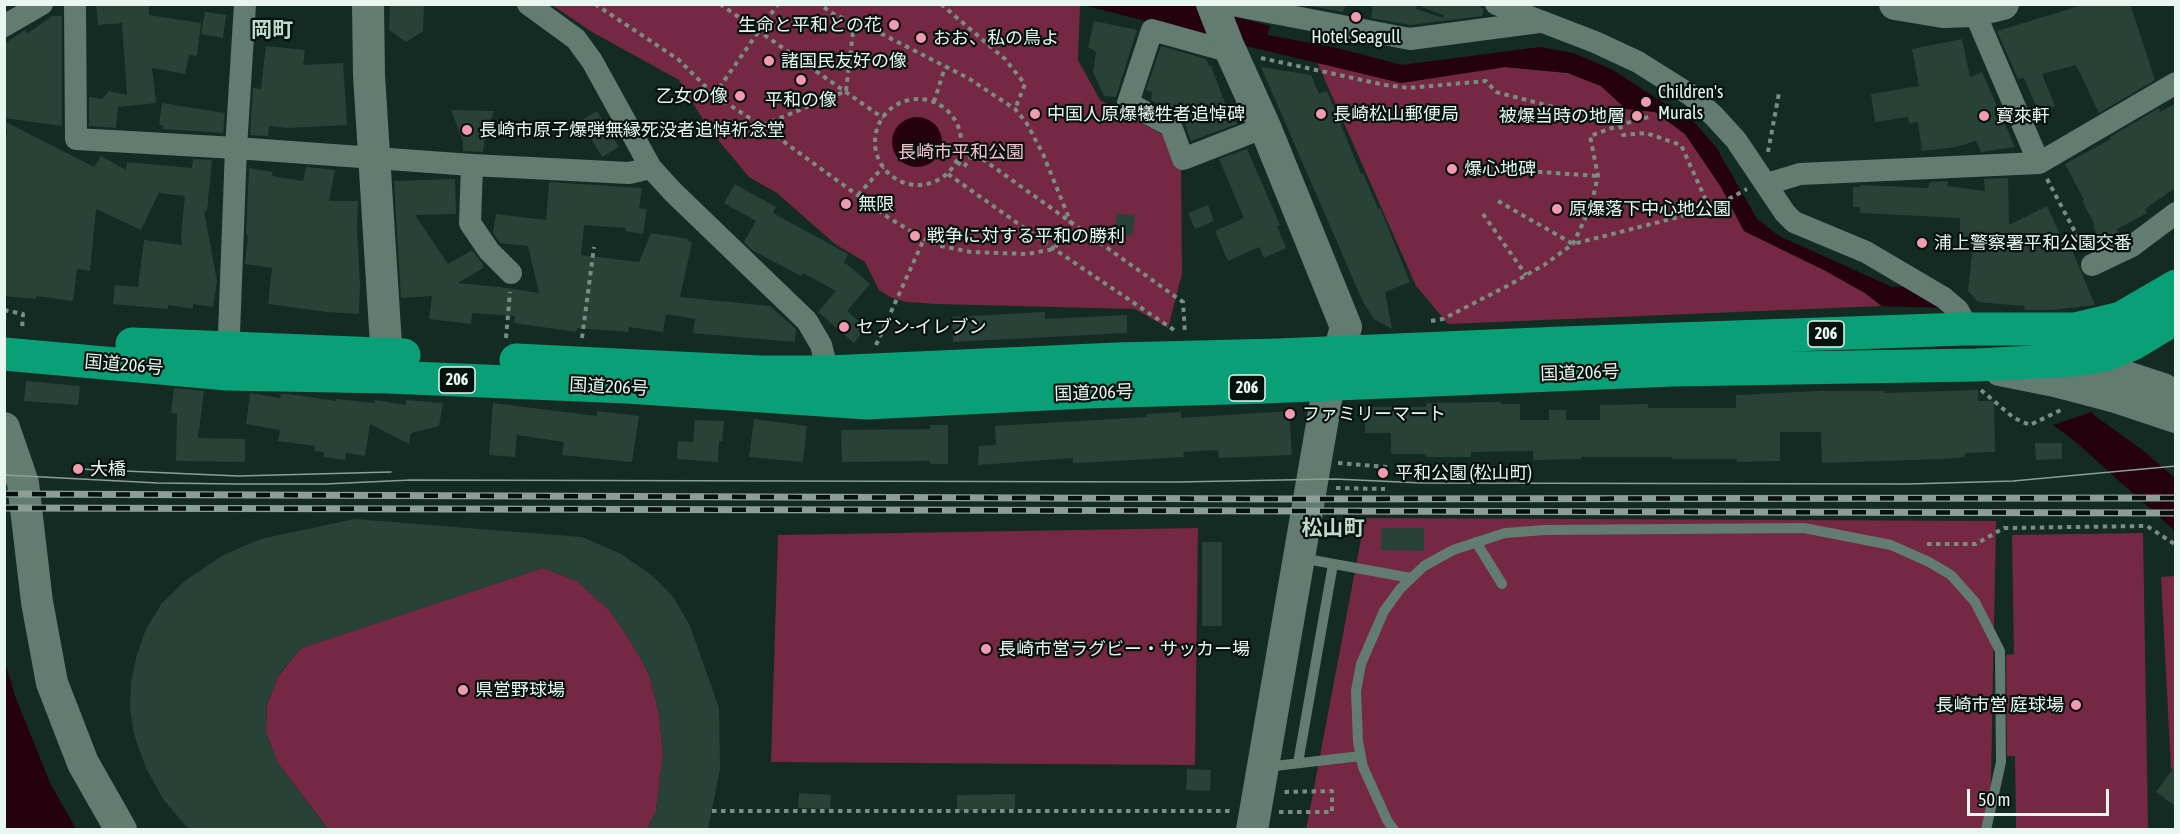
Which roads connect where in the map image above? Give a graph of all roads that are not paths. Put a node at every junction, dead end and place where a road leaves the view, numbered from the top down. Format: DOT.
graph roads {
  1 [pos="42,4"];
  2 [pos="75,4"];
  3 [pos="245,4"];
  4 [pos="369,4"];
  5 [pos="528,4"];
  6 [pos="1496,4"];
  7 [pos="1895,4"];
  8 [pos="2003,4"];
  9 [pos="1217,5"];
  10 [pos="1974,11"];
  11 [pos="1540,22"];
  12 [pos="4,26"];
  13 [pos="1229,49"];
  14 [pos="2175,83"];
  15 [pos="1265,127"];
  16 [pos="236,147"];
  17 [pos="375,158"];
  18 [pos="2039,163"];
  19 [pos="472,165"];
  20 [pos="651,168"];
  21 [pos="1760,183"];
  22 [pos="2175,213"];
  23 [pos="2092,265"];
  24 [pos="511,273"];
  25 [pos="2175,286"];
  26 [pos="2175,318"];
  27 [pos="14,324"];
  28 [pos="1964,329"];
  29 [pos="2036,329"];
  30 [pos="1338,352"];
  31 [pos="4,354"];
  32 [pos="2074,360"];
  33 [pos="228,361"];
  34 [pos="1976,365"];
  35 [pos="388,366"];
  36 [pos="828,372"];
  37 [pos="1329,383"];
  38 [pos="2175,393"];
  39 [pos="2175,417"];
  40 [pos="4,428"];
  41 [pos="1476,542"];
  42 [pos="1298,558"];
  43 [pos="1333,564"];
  44 [pos="1411,578"];
  45 [pos="1502,584"];
  46 [pos="1361,756"];
  47 [pos="1298,763"];
  48 [pos="1256,802"];
  49 [pos="121,830"];
  50 [pos="1394,830"];
  51 [pos="1986,830"];
  1 -- 12 [label="street"];
  2 -- 16 [label="street"];
  3 -- 16 [label="street"];
  4 -- 17 [label="street"];
  5 -- 20 [label="street"];
  6 -- 11 [label="street"];
  7 -- 10 [label="street"];
  8 -- 10 [label="street"];
  9 -- 11 [label="street"];
  9 -- 13 [label="street"];
  10 -- 18 [label="street"];
  11 -- 21 [label="street"];
  13 -- 15 [label="street"];
  13 -- 15 [label="street"];
  14 -- 18 [label="street"];
  15 -- 30 [label="street"];
  16 -- 17 [label="street"];
  16 -- 33 [label="street"];
  17 -- 19 [label="street"];
  17 -- 35 [label="street"];
  18 -- 21 [label="street"];
  19 -- 20 [label="street"];
  19 -- 24 [label="street"];
  20 -- 36 [label="street"];
  21 -- 28 [label="street"];
  22 -- 23 [label="street"];
  25 -- 29 [label="highway, 国道206号 / 206"];
  26 -- 32 [label="highway, 国道206号 / 206"];
  27 -- 33 [label="highway, 国道206号 / 206"];
  28 -- 29 [label="highway, 国道206号 / 206"];
  28 -- 30 [label="highway, 国道206号 / 206"];
  29 -- 32 [label="street"];
  30 -- 36 [label="highway, 国道206号 / 206"];
  30 -- 37 [label="street"];
  31 -- 33 [label="highway, 国道206号 / 206"];
  32 -- 34 [label="highway, 国道206号 / 206"];
  32 -- 38 [label="street"];
  33 -- 35 [label="highway, 国道206号 / 206"];
  34 -- 37 [label="highway, 国道206号 / 206"];
  34 -- 39 [label="street"];
  35 -- 36 [label="highway, 国道206号 / 206"];
  35 -- 37 [label="highway, 国道206号 / 206"];
  37 -- 42 [label="street"];
  40 -- 49 [label="street"];
  41 -- 44 [label="lane"];
  41 -- 45 [label="lane"];
  41 -- 51 [label="lane"];
  42 -- 43 [label="lane"];
  42 -- 48 [label="street"];
  43 -- 44 [label="lane"];
  43 -- 47 [label="lane"];
  44 -- 46 [label="lane"];
  46 -- 47 [label="lane"];
  46 -- 50 [label="lane"];
  47 -- 48 [label="lane"];
}
